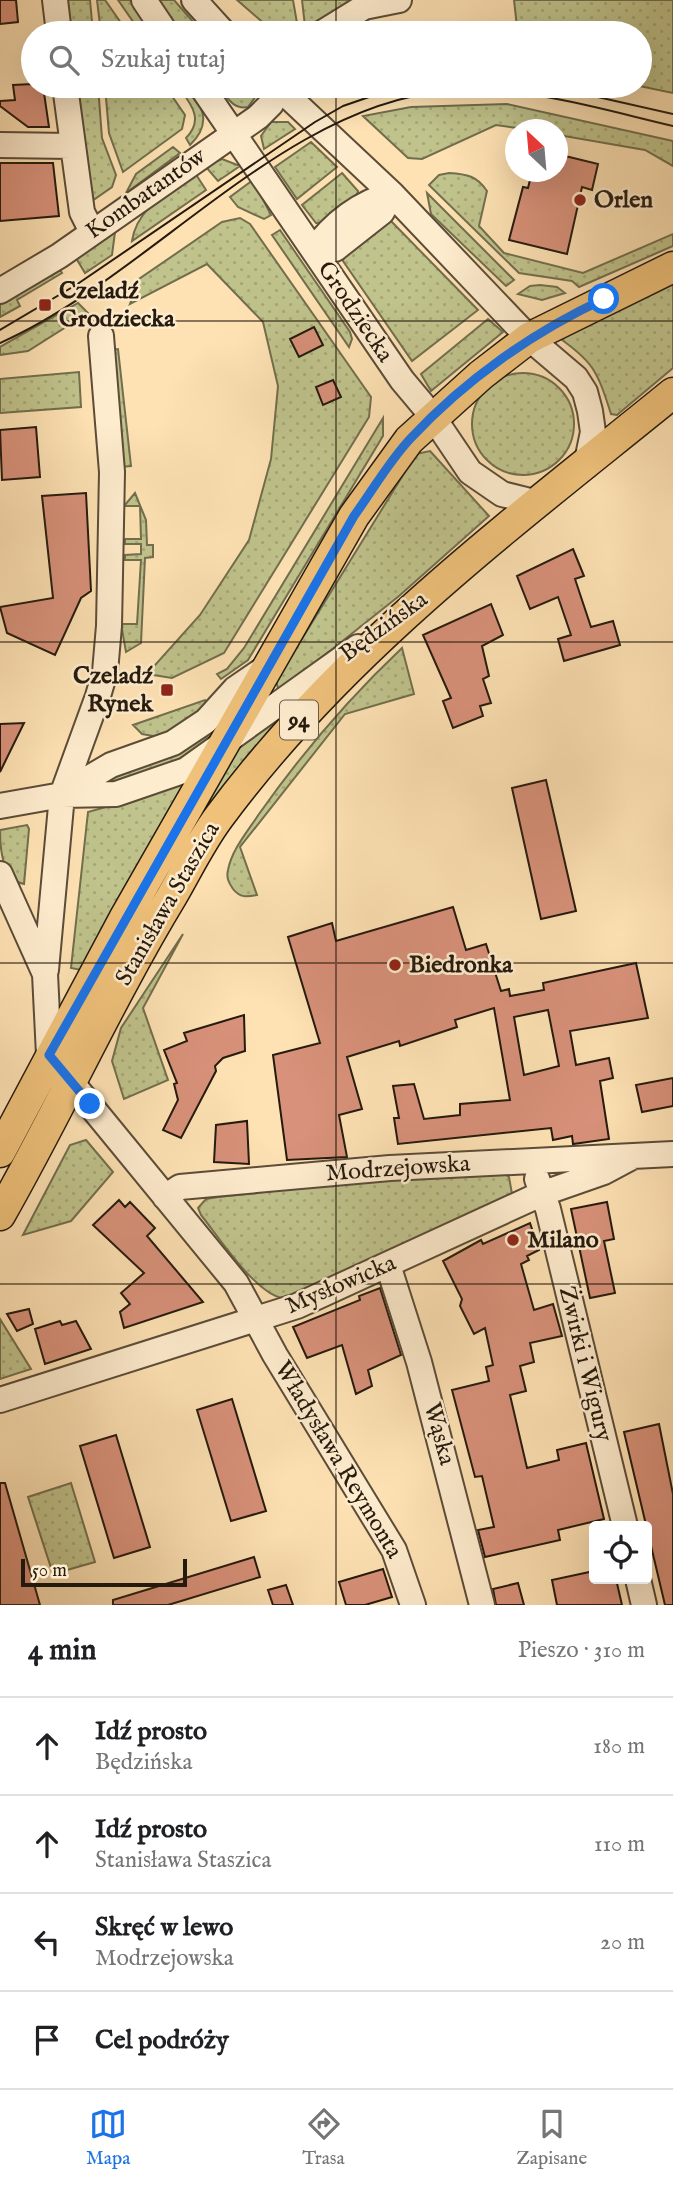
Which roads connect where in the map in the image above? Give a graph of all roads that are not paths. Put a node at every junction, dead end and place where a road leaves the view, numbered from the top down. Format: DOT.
graph roads {
  1 [pos="55,0"];
  2 [pos="144,0"];
  3 [pos="194,0"];
  4 [pos="398,0"];
  5 [pos="58,21"];
  6 [pos="158,21"];
  7 [pos="213,21"];
  8 [pos="341,21"];
  9 [pos="66,98"];
  10 [pos="209,98"];
  11 [pos="274,98"];
  12 [pos="291,98"];
  13 [pos="233,132"];
  14 [pos="0,145"];
  15 [pos="72,146"];
  16 [pos="392,194"];
  17 [pos="92,232"];
  18 [pos="314,250"];
  19 [pos="673,267"];
  20 [pos="0,291"];
  21 [pos="101,336"];
  22 [pos="529,338"];
  23 [pos="673,393"];
  24 [pos="433,416"];
  25 [pos="586,466"];
  26 [pos="538,503"];
  27 [pos="389,630"];
  28 [pos="270,665"];
  29 [pos="224,744"];
  30 [pos="62,794"];
  31 [pos="0,806"];
  32 [pos="0,874"];
  33 [pos="46,974"];
  34 [pos="49,1055"];
  35 [pos="70,1080"];
  36 [pos="0,1152"];
  37 [pos="673,1154"];
  38 [pos="634,1156"];
  39 [pos="533,1161"];
  40 [pos="541,1194"];
  41 [pos="165,1197"];
  42 [pos="0,1215"];
  43 [pos="388,1265"];
  44 [pos="257,1318"];
  45 [pos="0,1400"];
  46 [pos="624,1521"];
  47 [pos="639,1584"];
  48 [pos="412,1605"];
  49 [pos="482,1605"];
  50 [pos="644,1605"];
  1 -- 5 [label="street"];
  2 -- 6 [label="street"];
  3 -- 7 [label="street"];
  4 -- 8 [label="street"];
  9 -- 15 [label="street"];
  10 -- 13 [label="street, Grodziecka"];
  11 -- 13 [label="street, Kombatantów"];
  12 -- 16 [label="street"];
  13 -- 17 [label="street, Kombatantów"];
  13 -- 18 [label="street, Grodziecka"];
  14 -- 15 [label="street"];
  15 -- 17 [label="street"];
  16 -- 18 [label="street"];
  16 -- 22 [label="street"];
  17 -- 20 [label="street, Kombatantów"];
  18 -- 24 [label="street, Grodziecka"];
  19 -- 22 [label="main road, Będzińska / 94"];
  21 -- 30 [label="street"];
  22 -- 24 [label="main road, Będzińska / 94"];
  22 -- 25 [label="street"];
  23 -- 25 [label="main road, 94"];
  24 -- 26 [label="street, Grodziecka"];
  24 -- 28 [label="main road, Będzińska / 94"];
  25 -- 26 [label="main road, 94"];
  26 -- 27 [label="main road, Będzińska / 94"];
  27 -- 29 [label="street, Będzińska"];
  27 -- 35 [label="main road, Stanisława Staszica / 94"];
  28 -- 29 [label="main road, Będzińska / 94"];
  28 -- 30 [label="street, Będzińska"];
  29 -- 30 [label="street, Będzińska"];
  29 -- 34 [label="main road, Stanisława Staszica / 94"];
  30 -- 31 [label="street, Będzińska"];
  30 -- 33 [label="street"];
  32 -- 33 [label="street"];
  33 -- 34 [label="street"];
  34 -- 35 [label="street"];
  34 -- 36 [label="main road, Stanisława Staszica / 94"];
  35 -- 41 [label="street"];
  35 -- 42 [label="main road, Stanisława Staszica / 94"];
  37 -- 38 [label="street, Mysłowicka"];
  38 -- 39 [label="street, Modrzejowska"];
  38 -- 40 [label="street, Mysłowicka"];
  39 -- 40 [label="street, Żwirki i Wigury"];
  39 -- 41 [label="street, Modrzejowska"];
  40 -- 43 [label="street, Mysłowicka"];
  40 -- 46 [label="street, Żwirki i Wigury"];
  41 -- 44 [label="street"];
  43 -- 44 [label="street, Mysłowicka"];
  43 -- 49 [label="street, Wąska"];
  44 -- 45 [label="street, Mysłowicka"];
  44 -- 48 [label="street, Władysława Reymonta"];
  47 -- 50 [label="street"];
}
